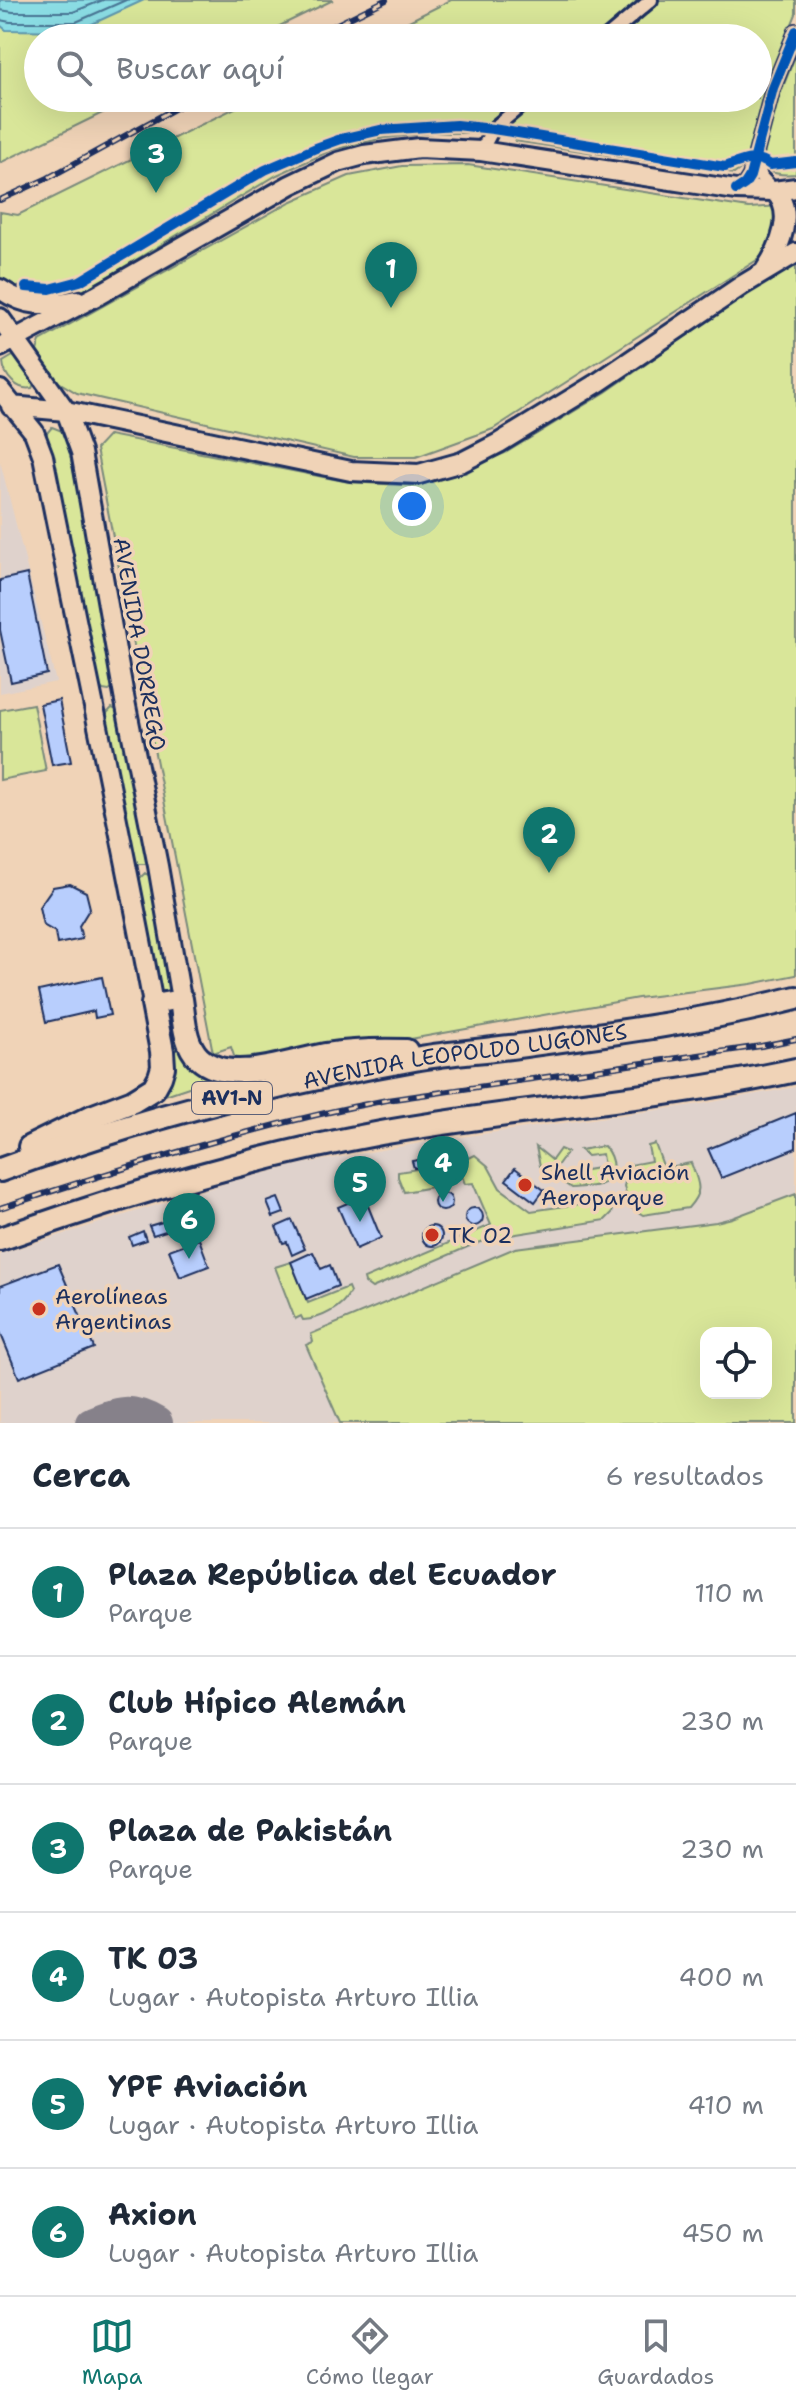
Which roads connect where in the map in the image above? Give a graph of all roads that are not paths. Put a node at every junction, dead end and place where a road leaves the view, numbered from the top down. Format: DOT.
graph roads {
  1 [pos="651,0"];
  2 [pos="623,24"];
  3 [pos="796,31"];
  4 [pos="772,92"];
  5 [pos="513,112"];
  6 [pos="767,112"];
  7 [pos="481,151"];
  8 [pos="755,159"];
  9 [pos="796,188"];
  10 [pos="736,190"];
  11 [pos="774,191"];
  12 [pos="796,253"];
  13 [pos="763,272"];
  14 [pos="0,289"];
  15 [pos="96,296"];
  16 [pos="0,318"];
  17 [pos="5,339"];
  18 [pos="0,390"];
  19 [pos="7,406"];
  20 [pos="66,411"];
  21 [pos="124,696"];
  22 [pos="92,703"];
  23 [pos="796,998"];
  24 [pos="181,999"];
  25 [pos="153,1004"];
  26 [pos="471,1052"];
  27 [pos="796,1070"];
  28 [pos="0,1162"];
  29 [pos="0,1170"];
  30 [pos="0,1239"];
  1 -- 2 [label="street"];
  3 -- 4 [label="street"];
  5 -- 7 [label="street"];
  6 -- 8 [label="street"];
  7 -- 10 [label="main road"];
  7 -- 15 [label="main road"];
  8 -- 10 [label="street"];
  8 -- 11 [label="street"];
  9 -- 11 [label="main road"];
  10 -- 11 [label="main road"];
  11 -- 13 [label="main road"];
  12 -- 13 [label="main road"];
  13 -- 20 [label="main road"];
  14 -- 15 [label="main road"];
  15 -- 17 [label="main road"];
  16 -- 17 [label="main road, AVENIDA DORREGO"];
  17 -- 20 [label="main road, AVENIDA DORREGO"];
  18 -- 19 [label="main road"];
  19 -- 20 [label="main road"];
  19 -- 22 [label="main road"];
  20 -- 21 [label="main road, AVENIDA DORREGO"];
  21 -- 22 [label="main road"];
  21 -- 24 [label="main road, AVENIDA DORREGO"];
  22 -- 25 [label="main road"];
  23 -- 26 [label="highway, AVENIDA LEOPOLDO LUGONES / AV1-N"];
  24 -- 25 [label="main road"];
  24 -- 26 [label="highway"];
  25 -- 28 [label="highway"];
  26 -- 29 [label="highway, AVENIDA LEOPOLDO LUGONES / AV1-N"];
  27 -- 30 [label="highway"];
}
